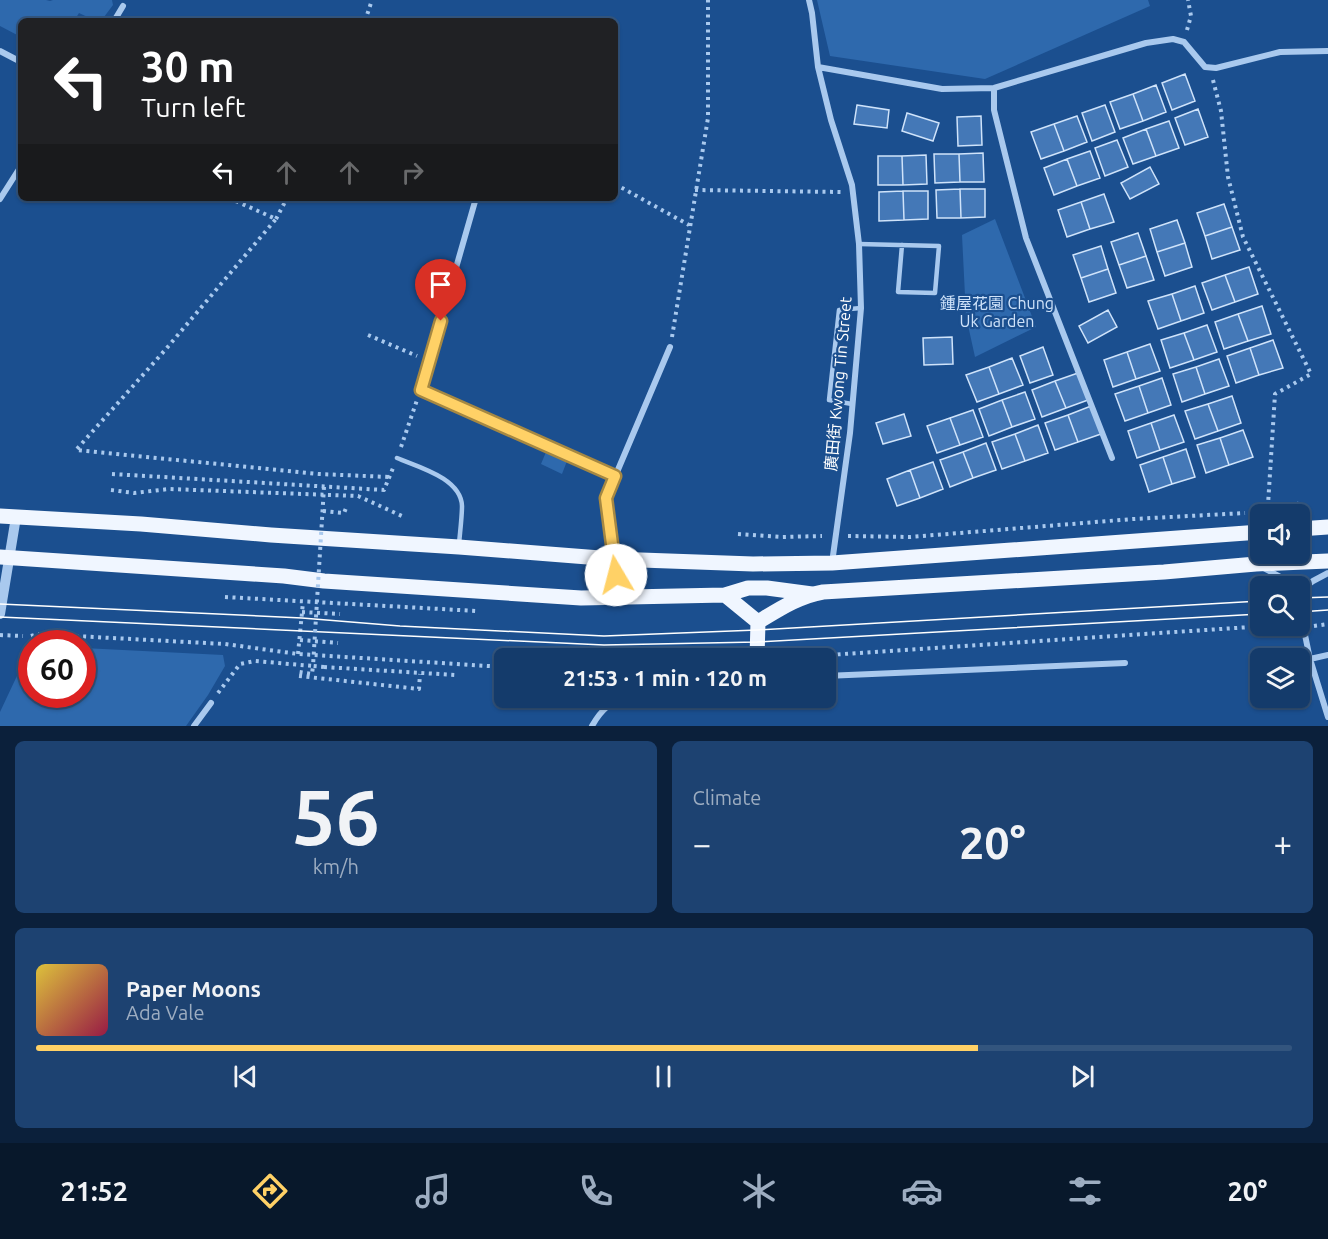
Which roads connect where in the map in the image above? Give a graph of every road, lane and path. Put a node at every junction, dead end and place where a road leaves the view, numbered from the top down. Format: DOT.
graph roads {
  1 [pos="372,0"];
  2 [pos="708,0"];
  3 [pos="808,0"];
  4 [pos="1188,0"];
  5 [pos="122,3"];
  6 [pos="115,18"];
  7 [pos="365,18"];
  8 [pos="1184,42"];
  9 [pos="0,51"];
  10 [pos="1328,51"];
  11 [pos="18,60"];
  12 [pos="818,67"];
  13 [pos="1210,68"];
  14 [pos="994,88"];
  15 [pos="18,171"];
  16 [pos="618,186"];
  17 [pos="695,190"];
  18 [pos="853,193"];
  19 [pos="1,197"];
  20 [pos="236,201"];
  21 [pos="285,201"];
  22 [pos="475,201"];
  23 [pos="276,219"];
  24 [pos="689,225"];
  25 [pos="859,244"];
  26 [pos="902,245"];
  27 [pos="861,308"];
  28 [pos="368,335"];
  29 [pos="670,347"];
  30 [pos="429,362"];
  31 [pos="421,390"];
  32 [pos="852,404"];
  33 [pos="397,458"];
  34 [pos="1112,458"];
  35 [pos="112,474"];
  36 [pos="615,476"];
  37 [pos="389,477"];
  38 [pos="322,487"];
  39 [pos="111,490"];
  40 [pos="1268,504"];
  41 [pos="345,508"];
  42 [pos="323,511"];
  43 [pos="1247,513"];
  44 [pos="402,516"];
  45 [pos="8,517"];
  46 [pos="1328,527"];
  47 [pos="1310,528"];
  48 [pos="1250,533"];
  49 [pos="738,534"];
  50 [pos="836,536"];
  51 [pos="459,547"];
  52 [pos="4,557"];
  53 [pos="613,559"];
  54 [pos="1328,561"];
  55 [pos="1310,562"];
  56 [pos="832,564"];
  57 [pos="1256,564"];
  58 [pos="1328,573"];
  59 [pos="1278,576"];
  60 [pos="1310,583"];
  61 [pos="812,594"];
  62 [pos="725,595"];
  63 [pos="620,596"];
  64 [pos="225,597"];
  65 [pos="303,602"];
  66 [pos="477,611"];
  67 [pos="302,612"];
  68 [pos="0,614"];
  69 [pos="340,614"];
  70 [pos="758,622"];
  71 [pos="1250,627"];
  72 [pos="0,635"];
  73 [pos="18,636"];
  74 [pos="96,637"];
  75 [pos="300,640"];
  76 [pos="338,643"];
  77 [pos="757,648"];
  78 [pos="298,654"];
  79 [pos="836,655"];
  80 [pos="1328,656"];
  81 [pos="1310,659"];
  82 [pos="1125,663"];
  83 [pos="313,666"];
  84 [pos="494,666"];
  85 [pos="420,674"];
  86 [pos="455,675"];
  87 [pos="836,676"];
  88 [pos="211,703"];
  89 [pos="606,708"];
  90 [pos="1328,717"];
  91 [pos="194,726"];
  92 [pos="592,726"];
  1 -- 7 [label="path"];
  2 -- 17 [label="path"];
  3 -- 12 [label="street, 廣田街 Kwong Tin Street"];
  4 -- 8 [label="path"];
  5 -- 6 [label="street"];
  8 -- 13 [label="street"];
  8 -- 14 [label="street"];
  9 -- 11 [label="street"];
  10 -- 13 [label="street"];
  12 -- 14 [label="street"];
  12 -- 18 [label="street, 廣田街 Kwong Tin Street"];
  13 -- 40 [label="path"];
  14 -- 34 [label="street"];
  15 -- 19 [label="street"];
  16 -- 24 [label="path"];
  17 -- 18 [label="path"];
  17 -- 24 [label="path"];
  18 -- 25 [label="street, 廣田街 Kwong Tin Street"];
  20 -- 23 [label="path"];
  21 -- 23 [label="path"];
  22 -- 30 [label="street"];
  23 -- 37 [label="path"];
  24 -- 29 [label="path"];
  25 -- 26 [label="lane"];
  25 -- 27 [label="street, 廣田街 Kwong Tin Street"];
  26 -- 26 [label="lane"];
  27 -- 32 [label="street, 廣田街 Kwong Tin Street"];
  27 -- 32 [label="lane"];
  28 -- 30 [label="path"];
  29 -- 36 [label="street"];
  30 -- 31 [label="street"];
  31 -- 33 [label="path"];
  31 -- 36 [label="street"];
  32 -- 50 [label="street, 廣田街 Kwong Tin Street"];
  33 -- 37 [label="path"];
  33 -- 51 [label="lane"];
  35 -- 38 [label="path"];
  36 -- 53 [label="street"];
  37 -- 38 [label="path"];
  38 -- 42 [label="path, bridge"];
  39 -- 44 [label="path"];
  41 -- 42 [label="path"];
  42 -- 83 [label="path, bridge"];
  43 -- 50 [label="path"];
  45 -- 51 [label="main road"];
  45 -- 52 [label="street"];
  46 -- 47 [label="main road"];
  48 -- 56 [label="main road"];
  49 -- 50 [label="path"];
  50 -- 56 [label="street, 廣田街 Kwong Tin Street"];
  51 -- 53 [label="main road"];
  52 -- 63 [label="main road"];
  52 -- 68 [label="street"];
  53 -- 56 [label="main road"];
  53 -- 63 [label="main road"];
  54 -- 55 [label="main road"];
  57 -- 59 [label="street"];
  57 -- 61 [label="main road"];
  58 -- 60 [label="street"];
  61 -- 62 [label="main road"];
  61 -- 70 [label="main road"];
  62 -- 63 [label="main road"];
  62 -- 70 [label="main road"];
  64 -- 65 [label="path"];
  65 -- 66 [label="path"];
  65 -- 67 [label="path"];
  67 -- 69 [label="path"];
  67 -- 75 [label="path"];
  70 -- 77 [label="main road"];
  71 -- 79 [label="path"];
  72 -- 73 [label="path"];
  74 -- 78 [label="path"];
  75 -- 76 [label="path"];
  75 -- 78 [label="path"];
  78 -- 84 [label="path"];
  80 -- 81 [label="street"];
  81 -- 90 [label="street"];
  82 -- 87 [label="street"];
  83 -- 85 [label="path, bridge"];
  83 -- 85 [label="path"];
  83 -- 88 [label="path"];
  85 -- 86 [label="path"];
  88 -- 91 [label="street"];
  89 -- 92 [label="street"];
}
